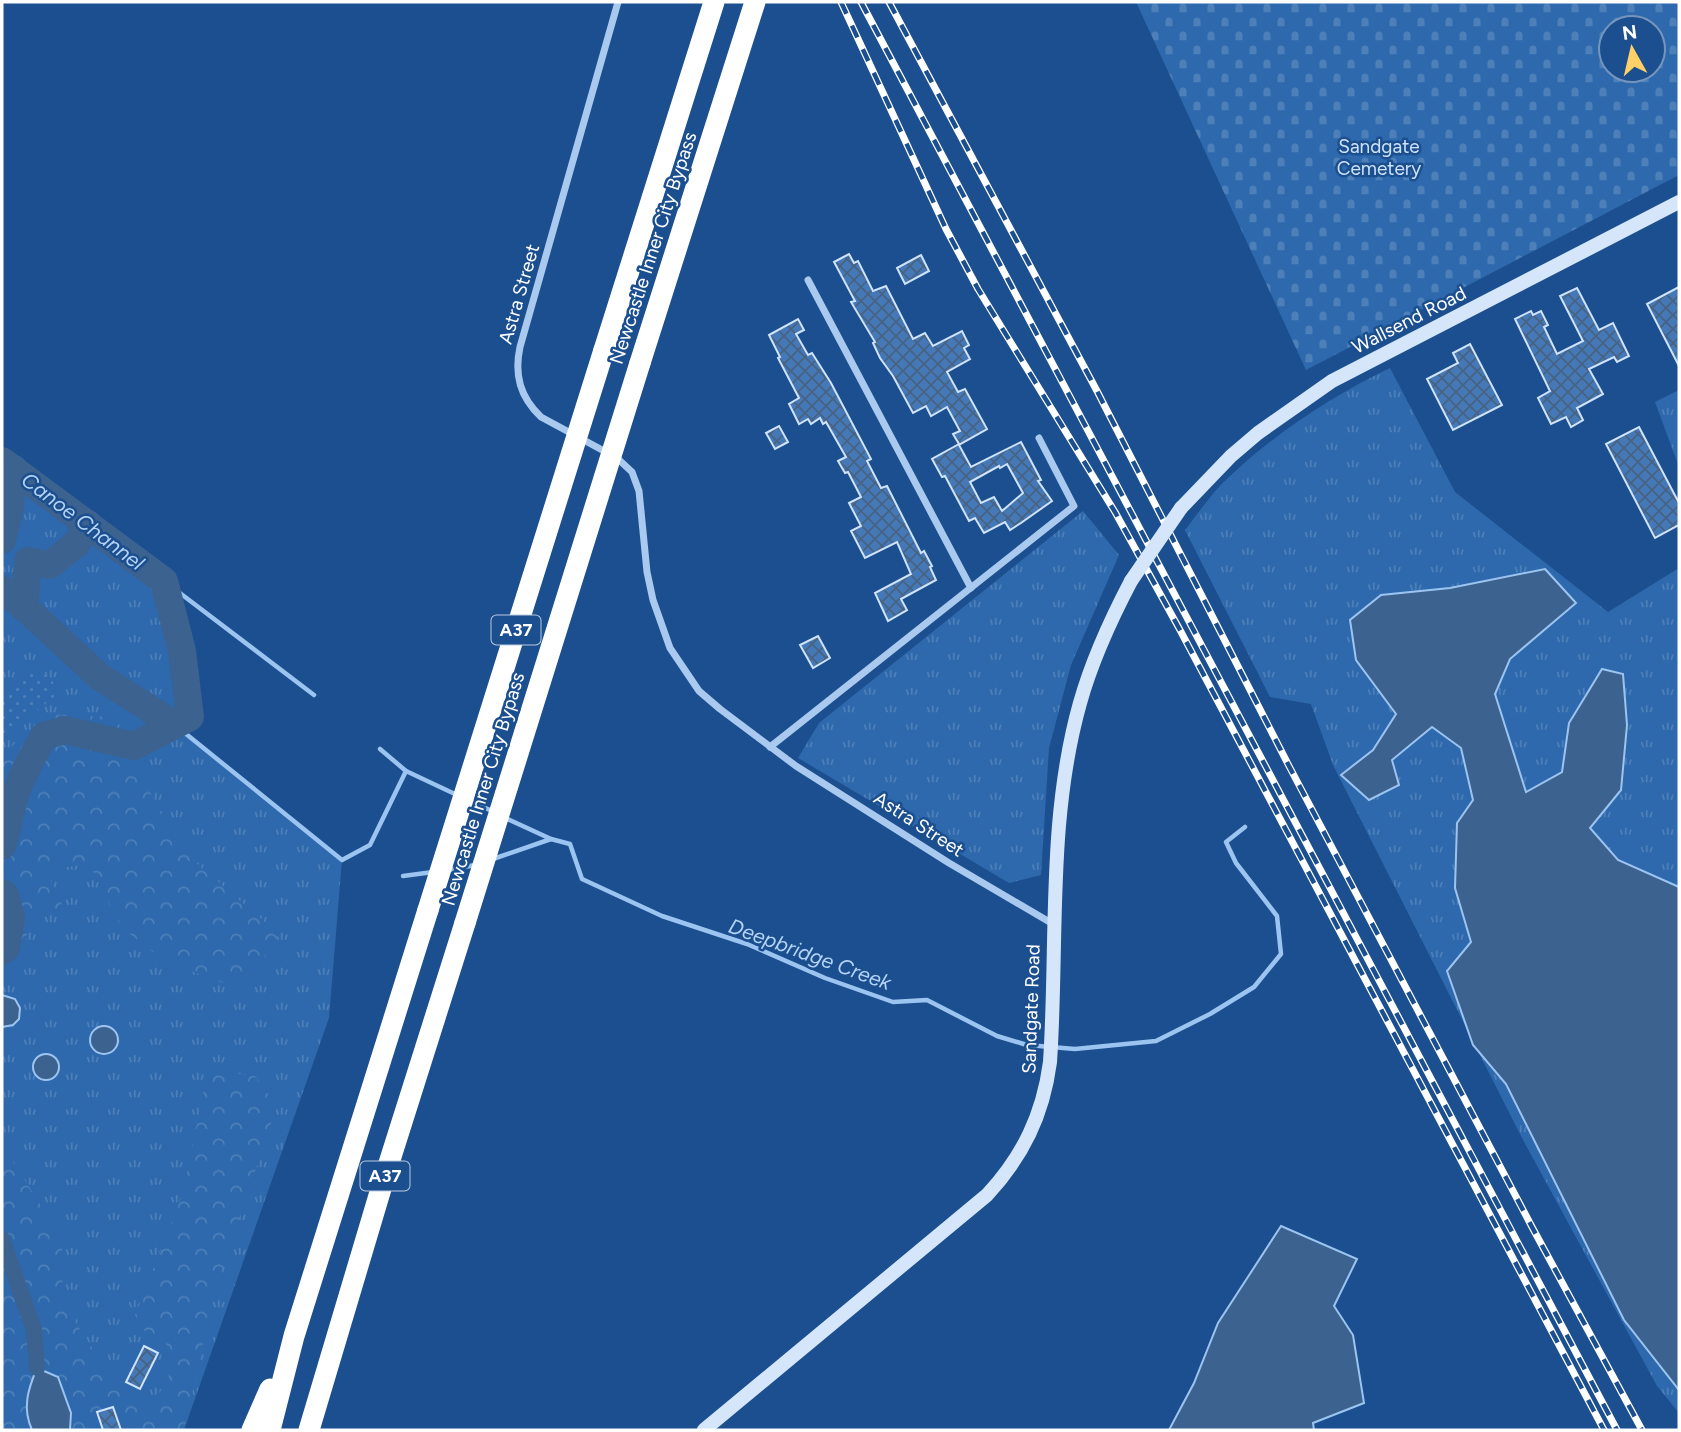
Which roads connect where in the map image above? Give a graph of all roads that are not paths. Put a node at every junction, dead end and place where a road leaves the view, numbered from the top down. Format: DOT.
graph roads {
  1 [pos="618,2"];
  2 [pos="714,2"];
  3 [pos="755,2"];
  4 [pos="1679,202"];
  5 [pos="808,279"];
  6 [pos="1039,438"];
  7 [pos="1181,508"];
  8 [pos="971,588"];
  9 [pos="770,747"];
  10 [pos="1054,925"];
  11 [pos="294,1336"];
  12 [pos="252,1430"];
  13 [pos="270,1430"];
  14 [pos="309,1430"];
  15 [pos="704,1430"];
  1 -- 9 [label="street, Astra Street"];
  2 -- 11 [label="highway, Newcastle Inner City Bypass / A37, bridge"];
  3 -- 14 [label="highway, Newcastle Inner City Bypass / A37, bridge"];
  4 -- 7 [label="main road, Wallsend Road"];
  5 -- 8 [label="street"];
  6 -- 8 [label="street"];
  7 -- 10 [label="main road, Sandgate Road, bridge"];
  8 -- 9 [label="street"];
  9 -- 10 [label="street, Astra Street"];
  10 -- 15 [label="main road, Sandgate Road"];
  11 -- 12 [label="highway"];
  11 -- 13 [label="highway, Newcastle Inner City Bypass / A37"];
}
